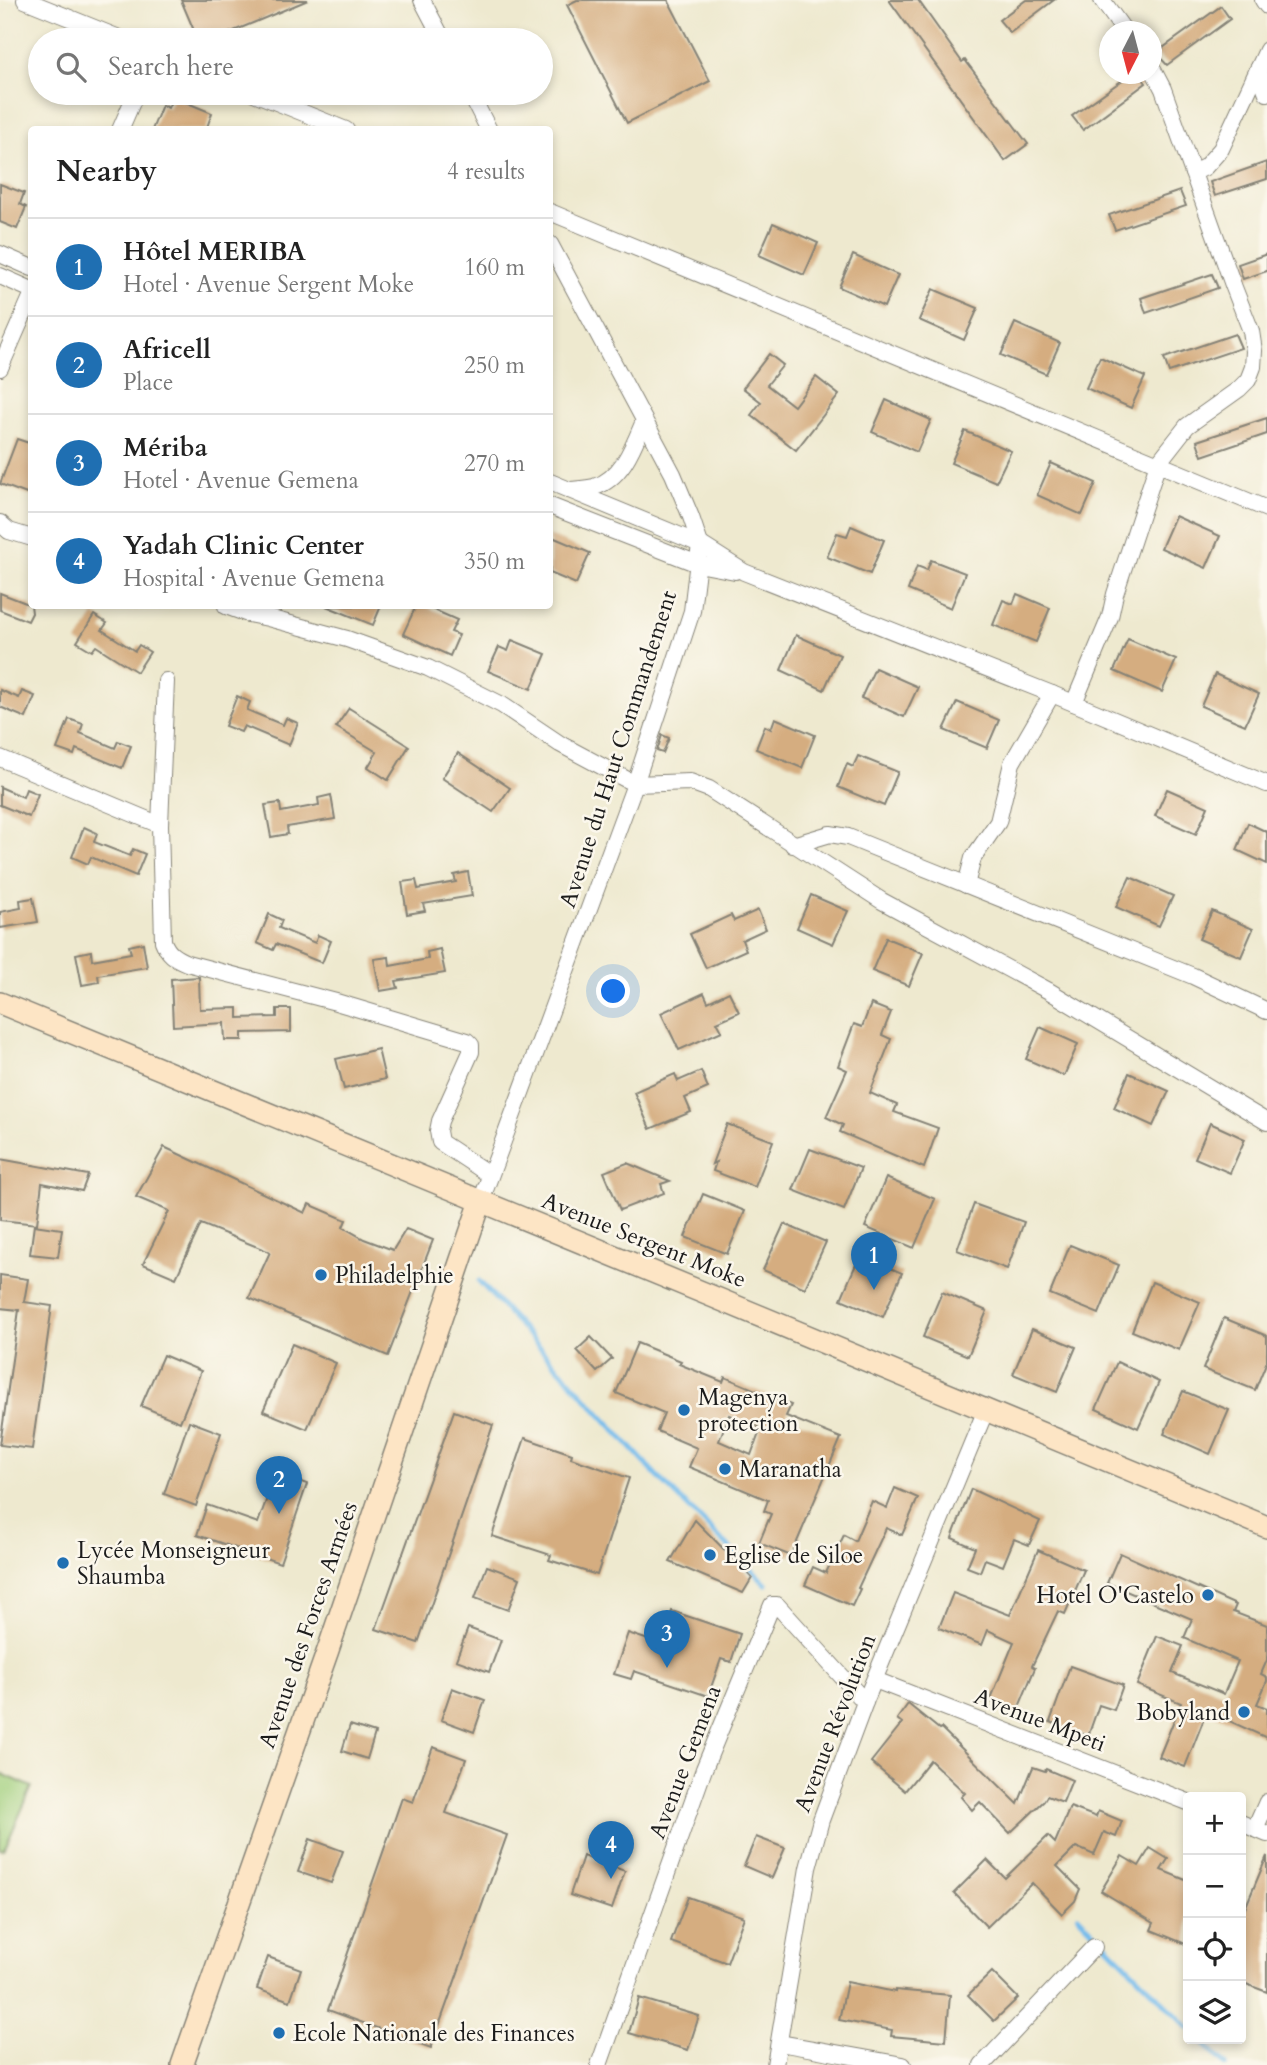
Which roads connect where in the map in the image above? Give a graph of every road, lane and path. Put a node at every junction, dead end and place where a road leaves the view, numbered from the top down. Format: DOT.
graph roads {
  1 [pos="25,0"];
  2 [pos="422,0"];
  3 [pos="1102,0"];
  4 [pos="1263,0"];
  5 [pos="1267,6"];
  6 [pos="1117,21"];
  7 [pos="94,28"];
  8 [pos="437,28"];
  9 [pos="1267,50"];
  10 [pos="1258,69"];
  11 [pos="1160,84"];
  12 [pos="1267,93"];
  13 [pos="131,105"];
  14 [pos="284,105"];
  15 [pos="476,105"];
  16 [pos="122,126"];
  17 [pos="336,126"];
  18 [pos="487,126"];
  19 [pos="1193,173"];
  20 [pos="553,213"];
  21 [pos="553,250"];
  22 [pos="0,254"];
  23 [pos="28,266"];
  24 [pos="0,276"];
  25 [pos="28,288"];
  26 [pos="28,304"];
  27 [pos="1254,351"];
  28 [pos="1267,365"];
  29 [pos="0,369"];
  30 [pos="644,421"];
  31 [pos="1158,463"];
  32 [pos="553,483"];
  33 [pos="571,490"];
  34 [pos="553,507"];
  35 [pos="1267,509"];
  36 [pos="0,523"];
  37 [pos="28,537"];
  38 [pos="700,544"];
  39 [pos="698,564"];
  40 [pos="744,572"];
  41 [pos="234,609"];
  42 [pos="166,681"];
  43 [pos="1052,694"];
  44 [pos="1073,704"];
  45 [pos="0,758"];
  46 [pos="635,784"];
  47 [pos="1267,784"];
  48 [pos="160,825"];
  49 [pos="793,845"];
  50 [pos="966,885"];
  51 [pos="0,1003"];
  52 [pos="1267,1011"];
  53 [pos="1267,1122"];
  54 [pos="490,1175"];
  55 [pos="481,1201"];
  56 [pos="985,1412"];
  57 [pos="1267,1527"];
  58 [pos="875,1679"];
  59 [pos="865,1702"];
  60 [pos="1183,1800"];
  61 [pos="1267,1801"];
  62 [pos="1254,1829"];
  63 [pos="1094,1947"];
  64 [pos="780,2043"];
  65 [pos="182,2065"];
  66 [pos="599,2065"];
  67 [pos="775,2065"];
  68 [pos="903,2065"];
  69 [pos="982,2065"];
  1 -- 7 [label="street"];
  2 -- 8 [label="street"];
  3 -- 6 [label="street"];
  4 -- 5 [label="street"];
  9 -- 10 [label="street"];
  10 -- 12 [label="street"];
  10 -- 19 [label="street"];
  11 -- 19 [label="street"];
  13 -- 16 [label="street"];
  14 -- 17 [label="street"];
  15 -- 18 [label="street"];
  19 -- 27 [label="street"];
  20 -- 31 [label="street"];
  21 -- 30 [label="street, Avenue du Haut Commandement"];
  22 -- 23 [label="street"];
  24 -- 25 [label="street"];
  26 -- 29 [label="street"];
  27 -- 28 [label="street"];
  27 -- 31 [label="street"];
  30 -- 33 [label="street"];
  30 -- 38 [label="street, Avenue du Haut Commandement"];
  31 -- 35 [label="street"];
  31 -- 44 [label="street"];
  32 -- 33 [label="street"];
  33 -- 38 [label="street"];
  34 -- 39 [label="street"];
  36 -- 37 [label="street"];
  38 -- 39 [label="street, Avenue du Haut Commandement"];
  38 -- 40 [label="street"];
  39 -- 40 [label="street"];
  39 -- 46 [label="street, Avenue du Haut Commandement"];
  40 -- 43 [label="street"];
  41 -- 46 [label="street"];
  42 -- 48 [label="street"];
  43 -- 44 [label="street"];
  43 -- 50 [label="street"];
  44 -- 47 [label="street"];
  45 -- 48 [label="street"];
  46 -- 49 [label="street"];
  46 -- 54 [label="street, Avenue du Haut Commandement"];
  48 -- 54 [label="street"];
  49 -- 50 [label="street"];
  49 -- 53 [label="street"];
  50 -- 52 [label="street"];
  51 -- 55 [label="main road, Avenue Sergent Moke"];
  54 -- 55 [label="street, Avenue du Haut Commandement"];
  55 -- 56 [label="main road, Avenue Sergent Moke"];
  55 -- 65 [label="main road, Avenue des Forces Armées"];
  56 -- 57 [label="main road, Avenue Sergent Moke"];
  56 -- 58 [label="street, Avenue Révolution"];
  58 -- 59 [label="street, Avenue Révolution"];
  58 -- 60 [label="street, Avenue Mpeti"];
  59 -- 64 [label="street, Avenue Révolution"];
  59 -- 66 [label="street, Avenue Gemena"];
  61 -- 62 [label="street"];
  63 -- 69 [label="street"];
  64 -- 67 [label="street, Avenue Révolution"];
  64 -- 68 [label="street"];
}
